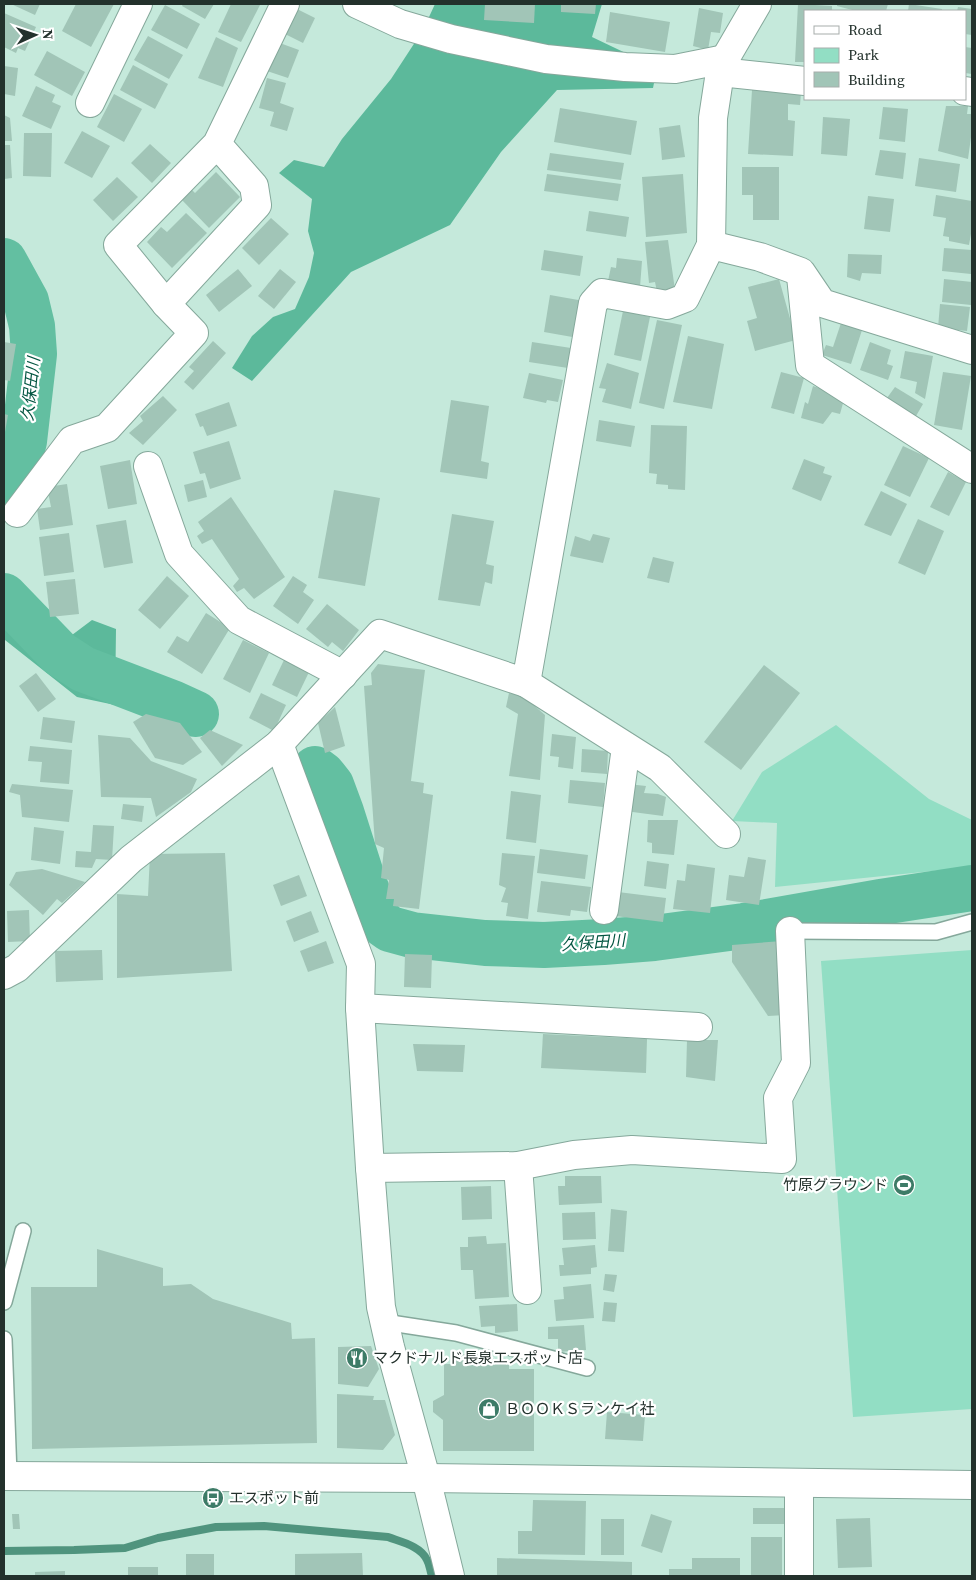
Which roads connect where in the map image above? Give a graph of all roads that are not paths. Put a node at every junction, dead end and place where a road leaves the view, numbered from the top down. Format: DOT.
graph roads {
  1 [pos="138,4"];
  2 [pos="285,4"];
  3 [pos="357,4"];
  4 [pos="757,4"];
  5 [pos="722,66"];
  6 [pos="804,81"];
  7 [pos="90,103"];
  8 [pos="217,144"];
  9 [pos="711,245"];
  10 [pos="801,272"];
  11 [pos="166,304"];
  12 [pos="972,350"];
  13 [pos="148,466"];
  14 [pos="972,469"];
  15 [pos="17,514"];
  16 [pos="343,675"];
  17 [pos="526,683"];
  18 [pos="279,744"];
  19 [pos="626,747"];
  20 [pos="726,834"];
  21 [pos="604,910"];
  22 [pos="972,922"];
  23 [pos="790,931"];
  24 [pos="4,975"];
  25 [pos="360,1008"];
  26 [pos="698,1027"];
  27 [pos="518,1166"];
  28 [pos="370,1168"];
  29 [pos="23,1231"];
  30 [pos="527,1290"];
  31 [pos="4,1302"];
  32 [pos="384,1322"];
  33 [pos="4,1339"];
  34 [pos="587,1368"];
  35 [pos="6,1475"];
  36 [pos="426,1478"];
  37 [pos="799,1483"];
  38 [pos="972,1485"];
  39 [pos="450,1576"];
  40 [pos="799,1576"];
  1 -- 7 [label="street"];
  2 -- 8 [label="street"];
  3 -- 5 [label="street"];
  4 -- 5 [label="street"];
  5 -- 6 [label="street"];
  5 -- 9 [label="street"];
  8 -- 11 [label="street"];
  8 -- 11 [label="street"];
  9 -- 10 [label="street"];
  9 -- 17 [label="street"];
  10 -- 12 [label="street"];
  10 -- 14 [label="street"];
  11 -- 15 [label="street"];
  13 -- 16 [label="street"];
  16 -- 17 [label="street"];
  16 -- 18 [label="street"];
  17 -- 19 [label="street"];
  18 -- 24 [label="street"];
  18 -- 25 [label="street"];
  19 -- 20 [label="street"];
  19 -- 21 [label="street"];
  22 -- 23 [label="lane"];
  23 -- 27 [label="street"];
  25 -- 26 [label="street"];
  25 -- 28 [label="street"];
  27 -- 28 [label="street"];
  27 -- 30 [label="street"];
  28 -- 32 [label="street"];
  29 -- 31 [label="lane"];
  32 -- 34 [label="lane"];
  32 -- 36 [label="street"];
  33 -- 35 [label="lane"];
  35 -- 36 [label="street"];
  36 -- 37 [label="street"];
  36 -- 39 [label="street"];
  37 -- 38 [label="street"];
  37 -- 40 [label="street"];
}
